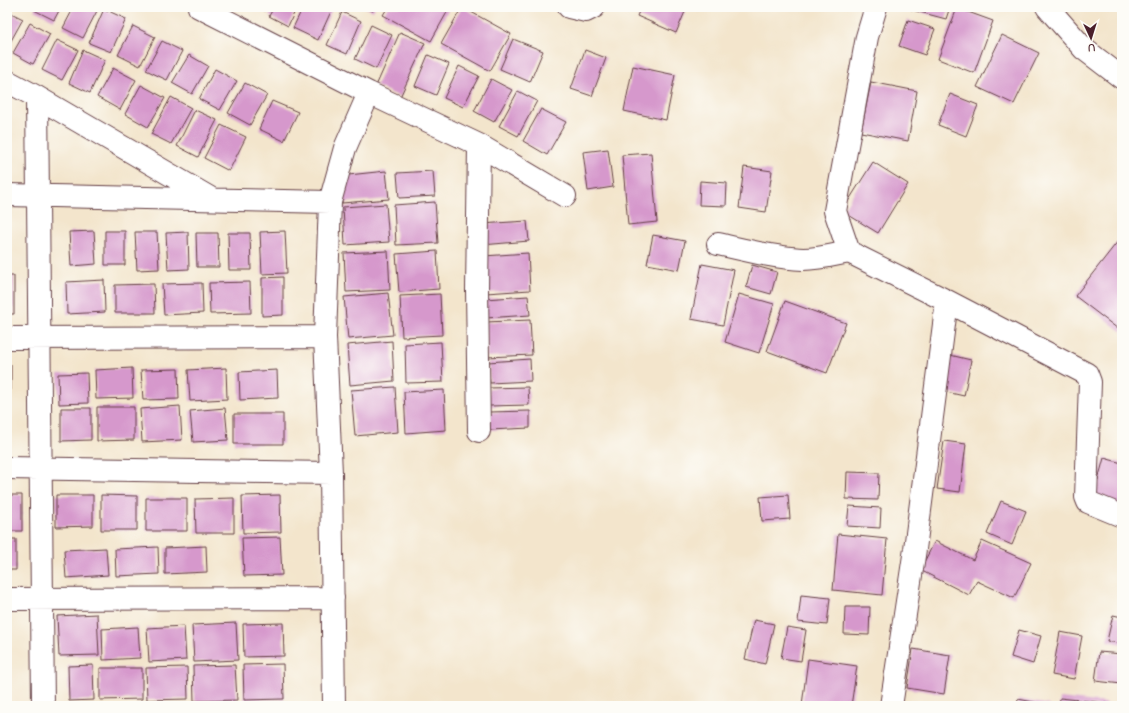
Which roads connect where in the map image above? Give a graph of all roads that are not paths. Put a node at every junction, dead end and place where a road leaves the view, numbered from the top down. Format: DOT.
graph roads {
  1 [pos="199,7"];
  2 [pos="569,7"];
  3 [pos="594,7"];
  4 [pos="876,7"];
  5 [pos="1047,7"];
  6 [pos="1122,78"];
  7 [pos="7,81"];
  8 [pos="369,94"];
  9 [pos="37,96"];
  10 [pos="479,145"];
  11 [pos="7,195"];
  12 [pos="38,196"];
  13 [pos="565,196"];
  14 [pos="213,200"];
  15 [pos="330,202"];
  16 [pos="718,244"];
  17 [pos="849,252"];
  18 [pos="947,301"];
  19 [pos="325,337"];
  20 [pos="7,338"];
  21 [pos="39,338"];
  22 [pos="479,431"];
  23 [pos="7,468"];
  24 [pos="40,468"];
  25 [pos="331,473"];
  26 [pos="1122,516"];
  27 [pos="333,598"];
  28 [pos="7,599"];
  29 [pos="41,599"];
  30 [pos="42,706"];
  31 [pos="334,706"];
  32 [pos="891,706"];
  1 -- 8 [label="street"];
  2 -- 3 [label="street"];
  4 -- 17 [label="street"];
  5 -- 6 [label="street"];
  7 -- 9 [label="street"];
  8 -- 10 [label="street"];
  8 -- 15 [label="street"];
  9 -- 12 [label="street"];
  9 -- 14 [label="street"];
  10 -- 13 [label="street"];
  10 -- 22 [label="street"];
  11 -- 12 [label="street"];
  12 -- 14 [label="street"];
  12 -- 21 [label="street"];
  14 -- 15 [label="street"];
  15 -- 19 [label="street"];
  16 -- 17 [label="street"];
  17 -- 18 [label="street"];
  18 -- 26 [label="street"];
  18 -- 32 [label="street"];
  19 -- 21 [label="street"];
  19 -- 25 [label="street"];
  20 -- 21 [label="street"];
  21 -- 24 [label="street"];
  23 -- 24 [label="street"];
  24 -- 25 [label="street"];
  24 -- 29 [label="street"];
  25 -- 27 [label="street"];
  27 -- 29 [label="street"];
  27 -- 31 [label="street"];
  28 -- 29 [label="street"];
  29 -- 30 [label="street"];
}
